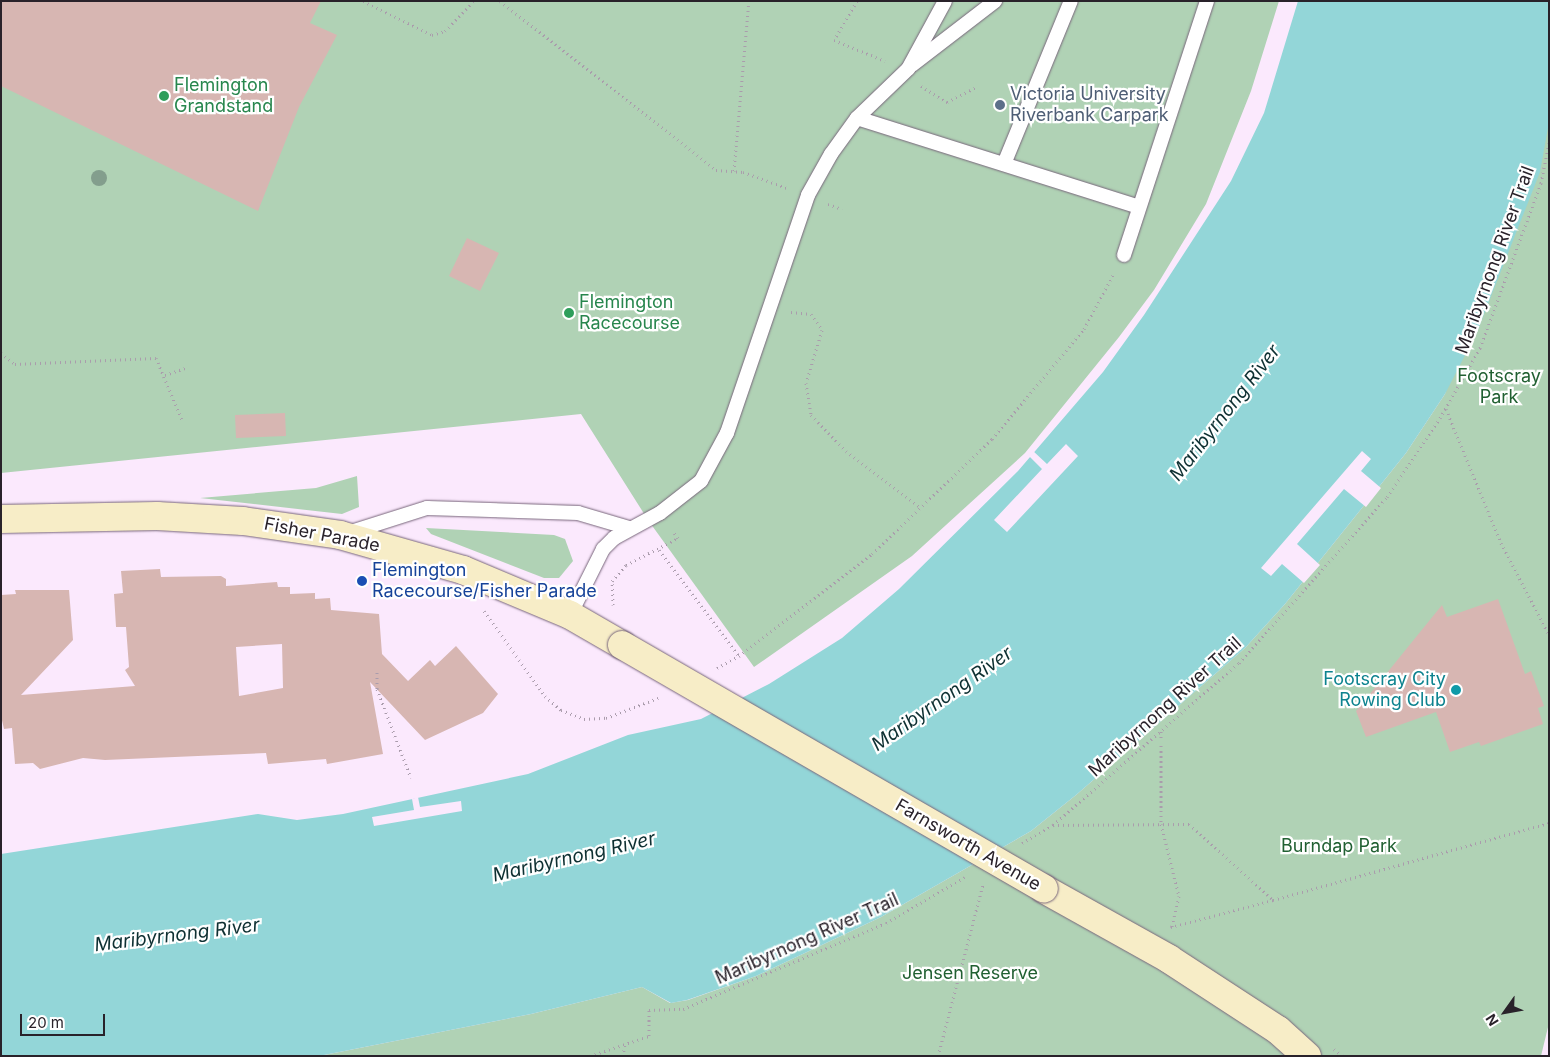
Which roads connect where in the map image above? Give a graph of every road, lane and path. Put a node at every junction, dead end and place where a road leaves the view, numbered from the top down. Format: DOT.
graph roads {
  1 [pos="363,1"];
  2 [pos="474,1"];
  3 [pos="500,1"];
  4 [pos="749,1"];
  5 [pos="945,1"];
  6 [pos="994,1"];
  7 [pos="1071,1"];
  8 [pos="1207,1"];
  9 [pos="908,69"];
  10 [pos="857,118"];
  11 [pos="1549,143"];
  12 [pos="1004,164"];
  13 [pos="734,171"];
  14 [pos="808,195"];
  15 [pos="1139,207"];
  16 [pos="842,209"];
  17 [pos="1124,255"];
  18 [pos="766,310"];
  19 [pos="1,353"];
  20 [pos="188,367"];
  21 [pos="165,375"];
  22 [pos="1446,408"];
  23 [pos="182,420"];
  24 [pos="920,507"];
  25 [pos="1,519"];
  26 [pos="629,528"];
  27 [pos="340,536"];
  28 [pos="463,570"];
  29 [pos="616,609"];
  30 [pos="570,615"];
  31 [pos="1549,636"];
  32 [pos="622,645"];
  33 [pos="739,656"];
  34 [pos="713,670"];
  35 [pos="376,672"];
  36 [pos="662,696"];
  37 [pos="1161,731"];
  38 [pos="412,778"];
  39 [pos="1549,823"];
  40 [pos="1161,824"];
  41 [pos="1053,825"];
  42 [pos="1012,849"];
  43 [pos="971,873"];
  44 [pos="983,882"];
  45 [pos="1273,900"];
  46 [pos="1172,926"];
  47 [pos="1164,929"];
  48 [pos="625,1044"];
  49 [pos="590,1056"];
  50 [pos="623,1056"];
  51 [pos="938,1056"];
  52 [pos="1307,1056"];
  1 -- 2 [label="path"];
  3 -- 13 [label="path"];
  4 -- 13 [label="path"];
  5 -- 9 [label="lane"];
  6 -- 9 [label="lane"];
  7 -- 12 [label="lane"];
  8 -- 15 [label="lane"];
  9 -- 10 [label="lane"];
  10 -- 12 [label="lane"];
  10 -- 14 [label="lane"];
  11 -- 22 [label="path, Maribyrnong River Trail"];
  12 -- 15 [label="lane"];
  13 -- 14 [label="path"];
  14 -- 16 [label="path"];
  14 -- 18 [label="lane"];
  15 -- 17 [label="lane"];
  17 -- 24 [label="path"];
  18 -- 24 [label="path"];
  18 -- 26 [label="lane"];
  19 -- 21 [label="path"];
  20 -- 21 [label="path"];
  21 -- 23 [label="path"];
  22 -- 31 [label="path"];
  22 -- 37 [label="path, Maribyrnong River Trail"];
  24 -- 33 [label="path"];
  25 -- 27 [label="main road, Fisher Parade"];
  26 -- 27 [label="lane"];
  26 -- 30 [label="lane"];
  27 -- 28 [label="main road, Fisher Parade"];
  28 -- 30 [label="main road, Fisher Parade"];
  28 -- 36 [label="path"];
  29 -- 33 [label="path"];
  30 -- 32 [label="main road, Fisher Parade"];
  32 -- 52 [label="main road, Farnsworth Avenue, bridge"];
  33 -- 34 [label="path"];
  35 -- 38 [label="path"];
  37 -- 40 [label="path"];
  37 -- 41 [label="path, Maribyrnong River Trail"];
  39 -- 45 [label="path"];
  40 -- 41 [label="path"];
  40 -- 45 [label="path"];
  40 -- 46 [label="path"];
  41 -- 42 [label="path, Maribyrnong River Trail"];
  43 -- 48 [label="path, Maribyrnong River Trail"];
  44 -- 51 [label="path"];
  45 -- 46 [label="path"];
  46 -- 47 [label="path"];
  48 -- 49 [label="path, Maribyrnong River Trail"];
  48 -- 50 [label="path"];
}
